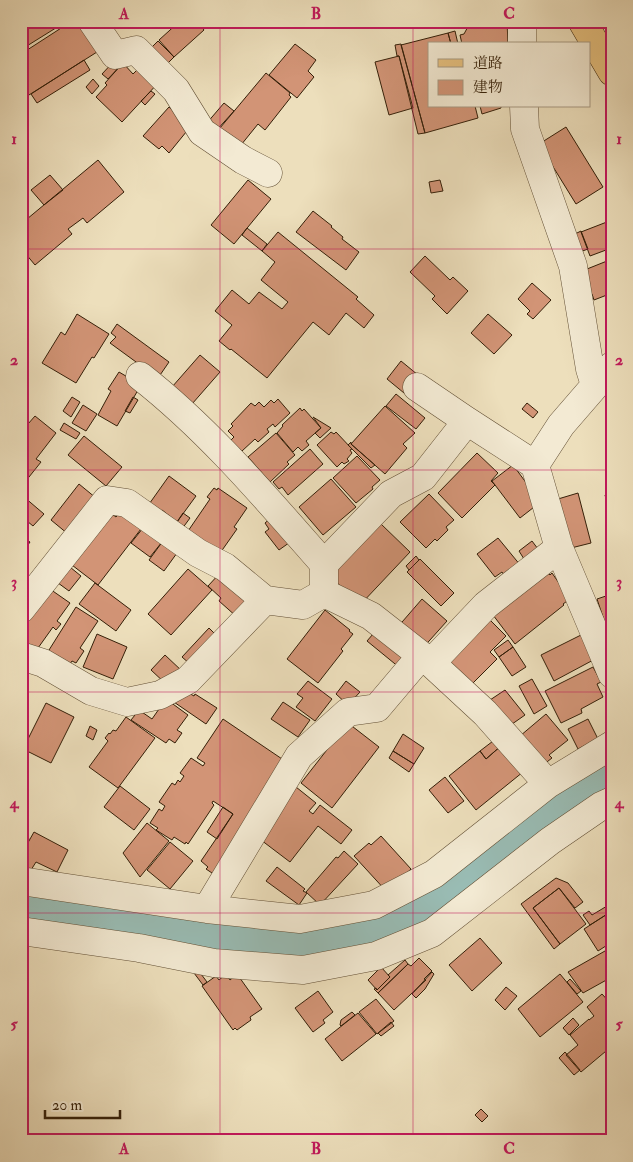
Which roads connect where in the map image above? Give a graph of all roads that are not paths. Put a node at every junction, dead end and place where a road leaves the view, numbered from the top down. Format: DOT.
graph roads {
  1 [pos="92,21"];
  2 [pos="522,21"];
  3 [pos="582,21"];
  4 [pos="522,42"];
  5 [pos="612,72"];
  6 [pos="524,108"];
  7 [pos="268,173"];
  8 [pos="140,376"];
  9 [pos="603,376"];
  10 [pos="418,387"];
  11 [pos="467,421"];
  12 [pos="535,465"];
  13 [pos="559,548"];
  14 [pos="324,564"];
  15 [pos="324,592"];
  16 [pos="265,600"];
  17 [pos="21,609"];
  18 [pos="21,656"];
  19 [pos="426,659"];
  20 [pos="612,674"];
  21 [pos="612,745"];
  22 [pos="548,784"];
  23 [pos="612,801"];
  24 [pos="21,881"];
  25 [pos="207,910"];
  26 [pos="21,931"];
  1 -- 7 [label="street"];
  2 -- 4 [label="street"];
  3 -- 5 [label="main road"];
  6 -- 9 [label="street"];
  8 -- 14 [label="street"];
  9 -- 12 [label="street"];
  10 -- 11 [label="street"];
  11 -- 12 [label="street"];
  11 -- 14 [label="street"];
  12 -- 13 [label="street"];
  13 -- 19 [label="street"];
  13 -- 20 [label="street"];
  14 -- 15 [label="street"];
  15 -- 16 [label="street"];
  15 -- 19 [label="street"];
  16 -- 17 [label="street"];
  16 -- 18 [label="street"];
  19 -- 22 [label="street"];
  19 -- 25 [label="street"];
  21 -- 22 [label="street"];
  22 -- 25 [label="street"];
  23 -- 26 [label="street"];
  24 -- 25 [label="street"];
}
